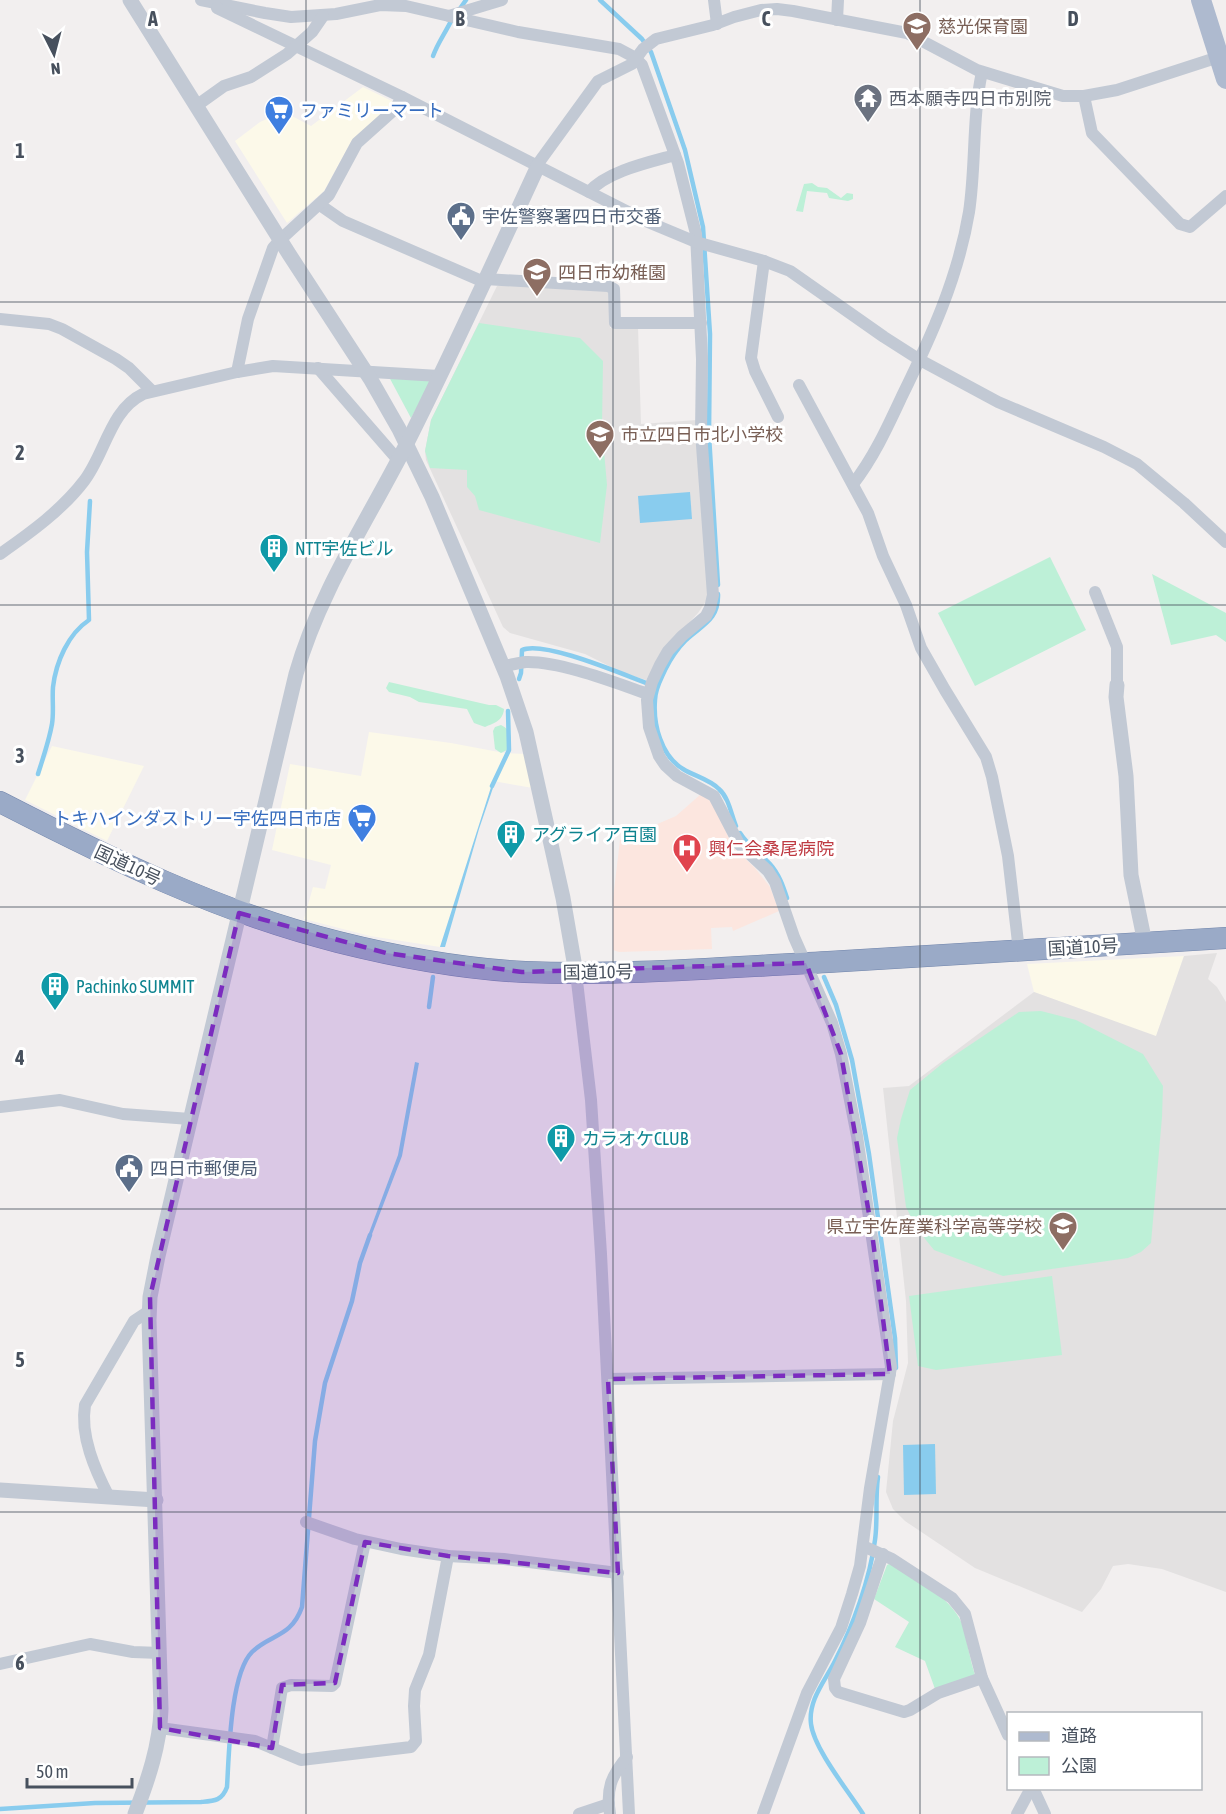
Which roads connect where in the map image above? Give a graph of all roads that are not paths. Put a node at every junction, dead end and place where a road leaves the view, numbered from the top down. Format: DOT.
graph roads {
  1 [pos="130,0"];
  2 [pos="200,0"];
  3 [pos="502,0"];
  4 [pos="714,0"];
  5 [pos="838,0"];
  6 [pos="1201,0"];
  7 [pos="323,16"];
  8 [pos="449,16"];
  9 [pos="837,20"];
  10 [pos="717,24"];
  11 [pos="297,47"];
  12 [pos="1223,56"];
  13 [pos="636,58"];
  14 [pos="982,72"];
  15 [pos="1226,80"];
  16 [pos="1084,96"];
  17 [pos="402,97"];
  18 [pos="196,106"];
  19 [pos="675,155"];
  20 [pos="537,166"];
  21 [pos="589,192"];
  22 [pos="1226,196"];
  23 [pos="320,205"];
  24 [pos="280,240"];
  25 [pos="703,244"];
  26 [pos="764,261"];
  27 [pos="484,280"];
  28 [pos="0,319"];
  29 [pos="701,323"];
  30 [pos="920,360"];
  31 [pos="318,368"];
  32 [pos="237,372"];
  33 [pos="366,372"];
  34 [pos="439,376"];
  35 [pos="799,385"];
  36 [pos="152,391"];
  37 [pos="778,417"];
  38 [pos="406,444"];
  39 [pos="398,460"];
  40 [pos="853,484"];
  41 [pos="1226,542"];
  42 [pos="0,554"];
  43 [pos="1095,592"];
  44 [pos="503,666"];
  45 [pos="1117,685"];
  46 [pos="648,694"];
  47 [pos="0,801"];
  48 [pos="239,913"];
  49 [pos="1226,938"];
  50 [pos="1145,943"];
  51 [pos="1019,951"];
  52 [pos="806,963"];
  53 [pos="576,973"];
  54 [pos="0,1107"];
  55 [pos="190,1119"];
  56 [pos="149,1311"];
  57 [pos="890,1374"];
  58 [pos="608,1380"];
  59 [pos="0,1490"];
  60 [pos="109,1497"];
  61 [pos="156,1500"];
  62 [pos="306,1522"];
  63 [pos="365,1542"];
  64 [pos="863,1546"];
  65 [pos="883,1554"];
  66 [pos="448,1556"];
  67 [pos="618,1573"];
  68 [pos="160,1653"];
  69 [pos="0,1664"];
  70 [pos="982,1678"];
  71 [pos="160,1728"];
  72 [pos="1007,1733"];
  73 [pos="272,1748"];
  74 [pos="627,1757"];
  75 [pos="1031,1790"];
  76 [pos="1033,1790"];
  77 [pos="610,1809"];
  78 [pos="135,1814"];
  79 [pos="579,1814"];
  80 [pos="630,1814"];
  81 [pos="763,1814"];
  82 [pos="1017,1814"];
  83 [pos="1045,1814"];
  1 -- 18 [label="street"];
  2 -- 7 [label="street"];
  2 -- 11 [label="street"];
  3 -- 8 [label="street"];
  4 -- 10 [label="street"];
  5 -- 9 [label="street"];
  6 -- 12 [label="main road"];
  7 -- 8 [label="street"];
  7 -- 11 [label="street"];
  8 -- 13 [label="street"];
  9 -- 10 [label="street"];
  9 -- 14 [label="street"];
  10 -- 13 [label="street"];
  11 -- 17 [label="street"];
  11 -- 18 [label="street"];
  12 -- 15 [label="main road"];
  12 -- 16 [label="street"];
  13 -- 19 [label="street"];
  13 -- 20 [label="street"];
  14 -- 16 [label="street"];
  14 -- 30 [label="street"];
  16 -- 22 [label="street"];
  17 -- 20 [label="street"];
  17 -- 23 [label="street"];
  18 -- 24 [label="street"];
  19 -- 21 [label="street"];
  19 -- 25 [label="street"];
  20 -- 21 [label="street"];
  20 -- 27 [label="street"];
  21 -- 25 [label="street"];
  23 -- 24 [label="street"];
  23 -- 27 [label="street"];
  24 -- 32 [label="street"];
  24 -- 33 [label="street"];
  25 -- 26 [label="street"];
  25 -- 29 [label="street"];
  26 -- 30 [label="street"];
  26 -- 37 [label="street"];
  27 -- 29 [label="street"];
  27 -- 34 [label="street"];
  28 -- 36 [label="street"];
  29 -- 46 [label="street"];
  30 -- 40 [label="street"];
  30 -- 41 [label="street"];
  31 -- 32 [label="street"];
  31 -- 33 [label="street"];
  31 -- 39 [label="street"];
  32 -- 36 [label="street"];
  33 -- 34 [label="street"];
  33 -- 38 [label="street"];
  34 -- 38 [label="street"];
  35 -- 40 [label="street"];
  36 -- 42 [label="street"];
  38 -- 39 [label="street"];
  38 -- 44 [label="street"];
  39 -- 48 [label="street"];
  40 -- 51 [label="street"];
  43 -- 45 [label="street"];
  44 -- 46 [label="street"];
  44 -- 53 [label="street"];
  45 -- 50 [label="street"];
  46 -- 52 [label="street"];
  47 -- 48 [label="highway, 国道10号"];
  48 -- 53 [label="highway, 国道10号"];
  48 -- 55 [label="street"];
  49 -- 50 [label="highway, 国道10号"];
  50 -- 51 [label="highway, 国道10号"];
  51 -- 52 [label="highway, 国道10号"];
  52 -- 53 [label="highway, 国道10号"];
  52 -- 57 [label="street"];
  53 -- 58 [label="street"];
  54 -- 55 [label="street"];
  55 -- 56 [label="street"];
  56 -- 60 [label="street"];
  56 -- 61 [label="street"];
  57 -- 58 [label="street"];
  57 -- 64 [label="street"];
  58 -- 67 [label="street"];
  59 -- 60 [label="street"];
  60 -- 61 [label="street"];
  61 -- 68 [label="street"];
  62 -- 63 [label="street"];
  63 -- 66 [label="street"];
  63 -- 73 [label="street"];
  64 -- 65 [label="street"];
  64 -- 81 [label="street"];
  65 -- 70 [label="street"];
  65 -- 70 [label="street"];
  66 -- 67 [label="street"];
  66 -- 73 [label="street"];
  67 -- 74 [label="street"];
  68 -- 69 [label="street"];
  68 -- 71 [label="street"];
  70 -- 72 [label="street"];
  71 -- 73 [label="street"];
  71 -- 78 [label="street"];
  74 -- 77 [label="street"];
  74 -- 80 [label="street"];
  75 -- 82 [label="street"];
  76 -- 83 [label="street"];
  77 -- 79 [label="street"];
}
